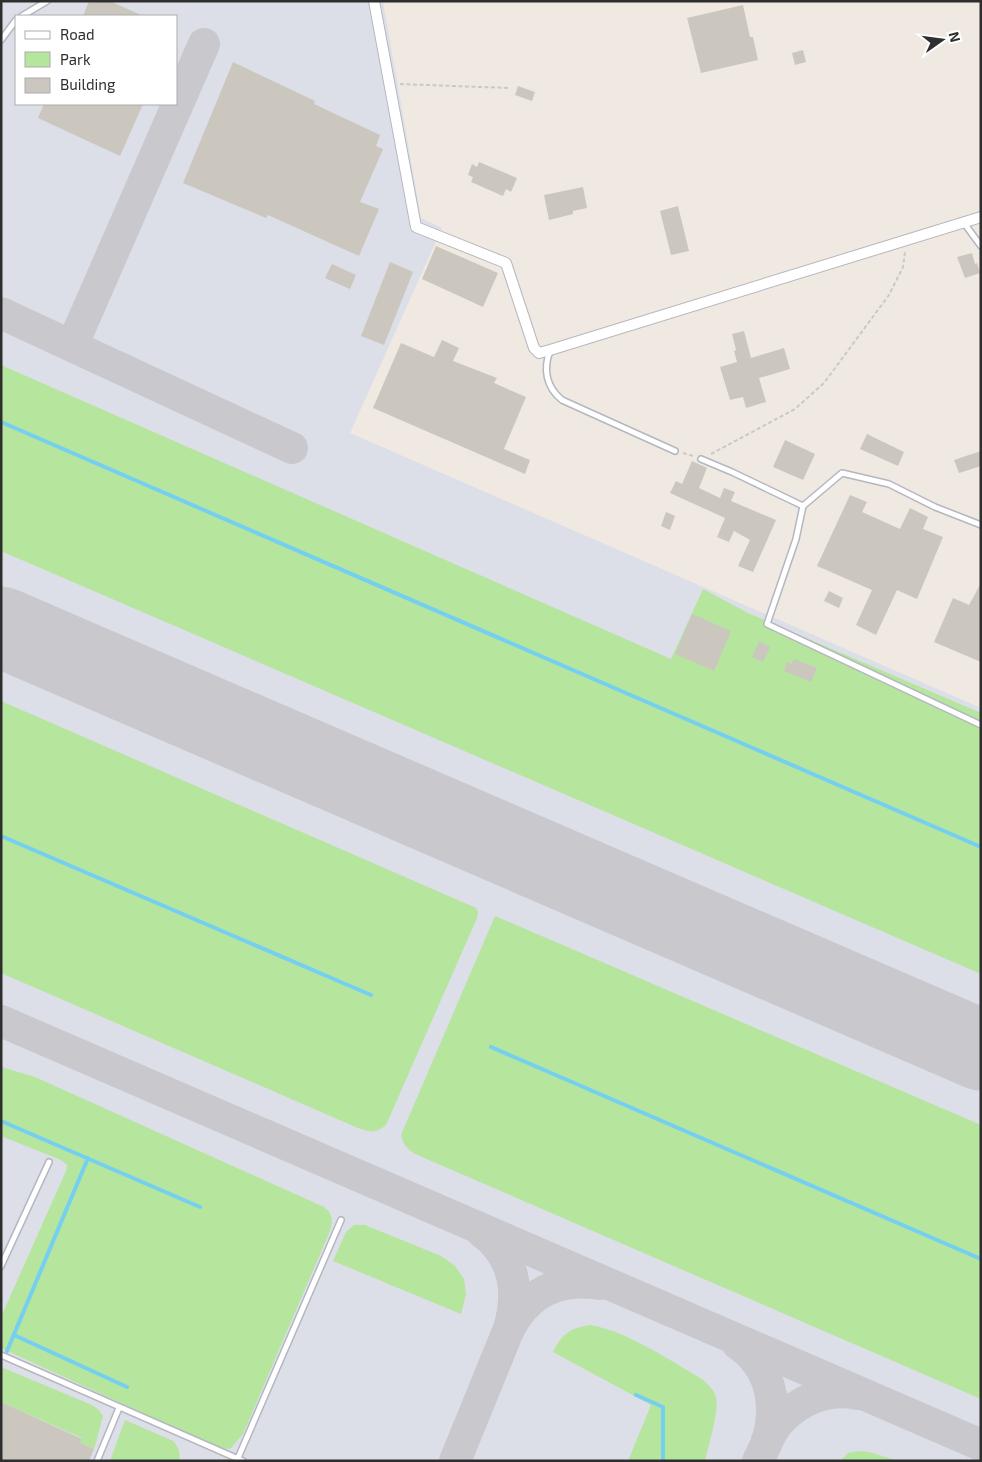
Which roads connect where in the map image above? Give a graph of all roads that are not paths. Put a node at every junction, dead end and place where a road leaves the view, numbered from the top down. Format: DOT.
graph roads {
  1 [pos="47,1"];
  2 [pos="374,1"];
  3 [pos="24,15"];
  4 [pos="15,21"];
  5 [pos="1,40"];
  6 [pos="981,217"];
  7 [pos="964,222"];
  8 [pos="981,246"];
  9 [pos="550,350"];
  10 [pos="675,451"];
  11 [pos="701,459"];
  12 [pos="803,506"];
  13 [pos="981,525"];
  14 [pos="981,725"];
  15 [pos="48,1162"];
  16 [pos="341,1220"];
  17 [pos="1,1266"];
  18 [pos="1,1355"];
  19 [pos="119,1408"];
  20 [pos="240,1460"];
  21 [pos="97,1461"];
  1 -- 3 [label="lane"];
  2 -- 9 [label="street"];
  4 -- 5 [label="lane"];
  6 -- 7 [label="street"];
  7 -- 8 [label="lane"];
  7 -- 9 [label="street"];
  9 -- 10 [label="lane"];
  11 -- 12 [label="lane"];
  12 -- 13 [label="lane"];
  12 -- 14 [label="lane"];
  15 -- 17 [label="lane"];
  16 -- 20 [label="lane"];
  18 -- 19 [label="lane"];
  19 -- 20 [label="lane"];
  19 -- 21 [label="lane"];
}
